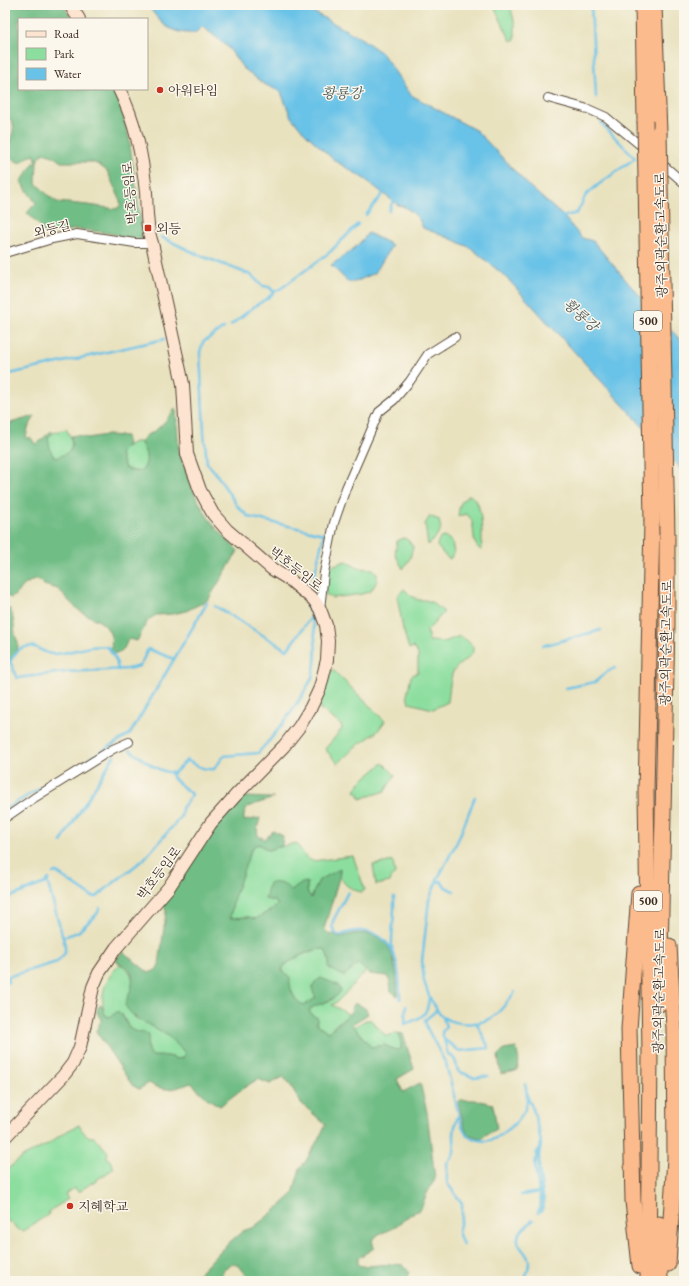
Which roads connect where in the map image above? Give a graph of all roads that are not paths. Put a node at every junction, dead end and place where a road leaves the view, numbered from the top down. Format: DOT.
graph roads {
  1 [pos="70,5"];
  2 [pos="643,5"];
  3 [pos="654,5"];
  4 [pos="78,18"];
  5 [pos="119,90"];
  6 [pos="548,98"];
  7 [pos="684,183"];
  8 [pos="152,243"];
  9 [pos="5,253"];
  10 [pos="455,337"];
  11 [pos="320,609"];
  12 [pos="129,742"];
  13 [pos="646,792"];
  14 [pos="5,818"];
  15 [pos="662,853"];
  16 [pos="5,1137"];
  17 [pos="642,1281"];
  18 [pos="648,1281"];
  19 [pos="660,1281"];
  20 [pos="667,1281"];
  1 -- 4 [label="street"];
  2 -- 13 [label="highway, 광주외곽순환고속도로 / 500, bridge"];
  3 -- 15 [label="highway, 광주외곽순환고속도로 / 500, bridge"];
  5 -- 8 [label="street, 박호등임로"];
  6 -- 7 [label="street"];
  8 -- 9 [label="street, 외등길"];
  8 -- 11 [label="street, 박호등임로"];
  10 -- 11 [label="street"];
  11 -- 16 [label="street, 박호등임로"];
  12 -- 14 [label="street"];
  13 -- 17 [label="highway"];
  13 -- 18 [label="highway, 광주외곽순환고속도로 / 500"];
  15 -- 19 [label="highway, 광주외곽순환고속도로 / 500"];
  15 -- 20 [label="highway"];
}
